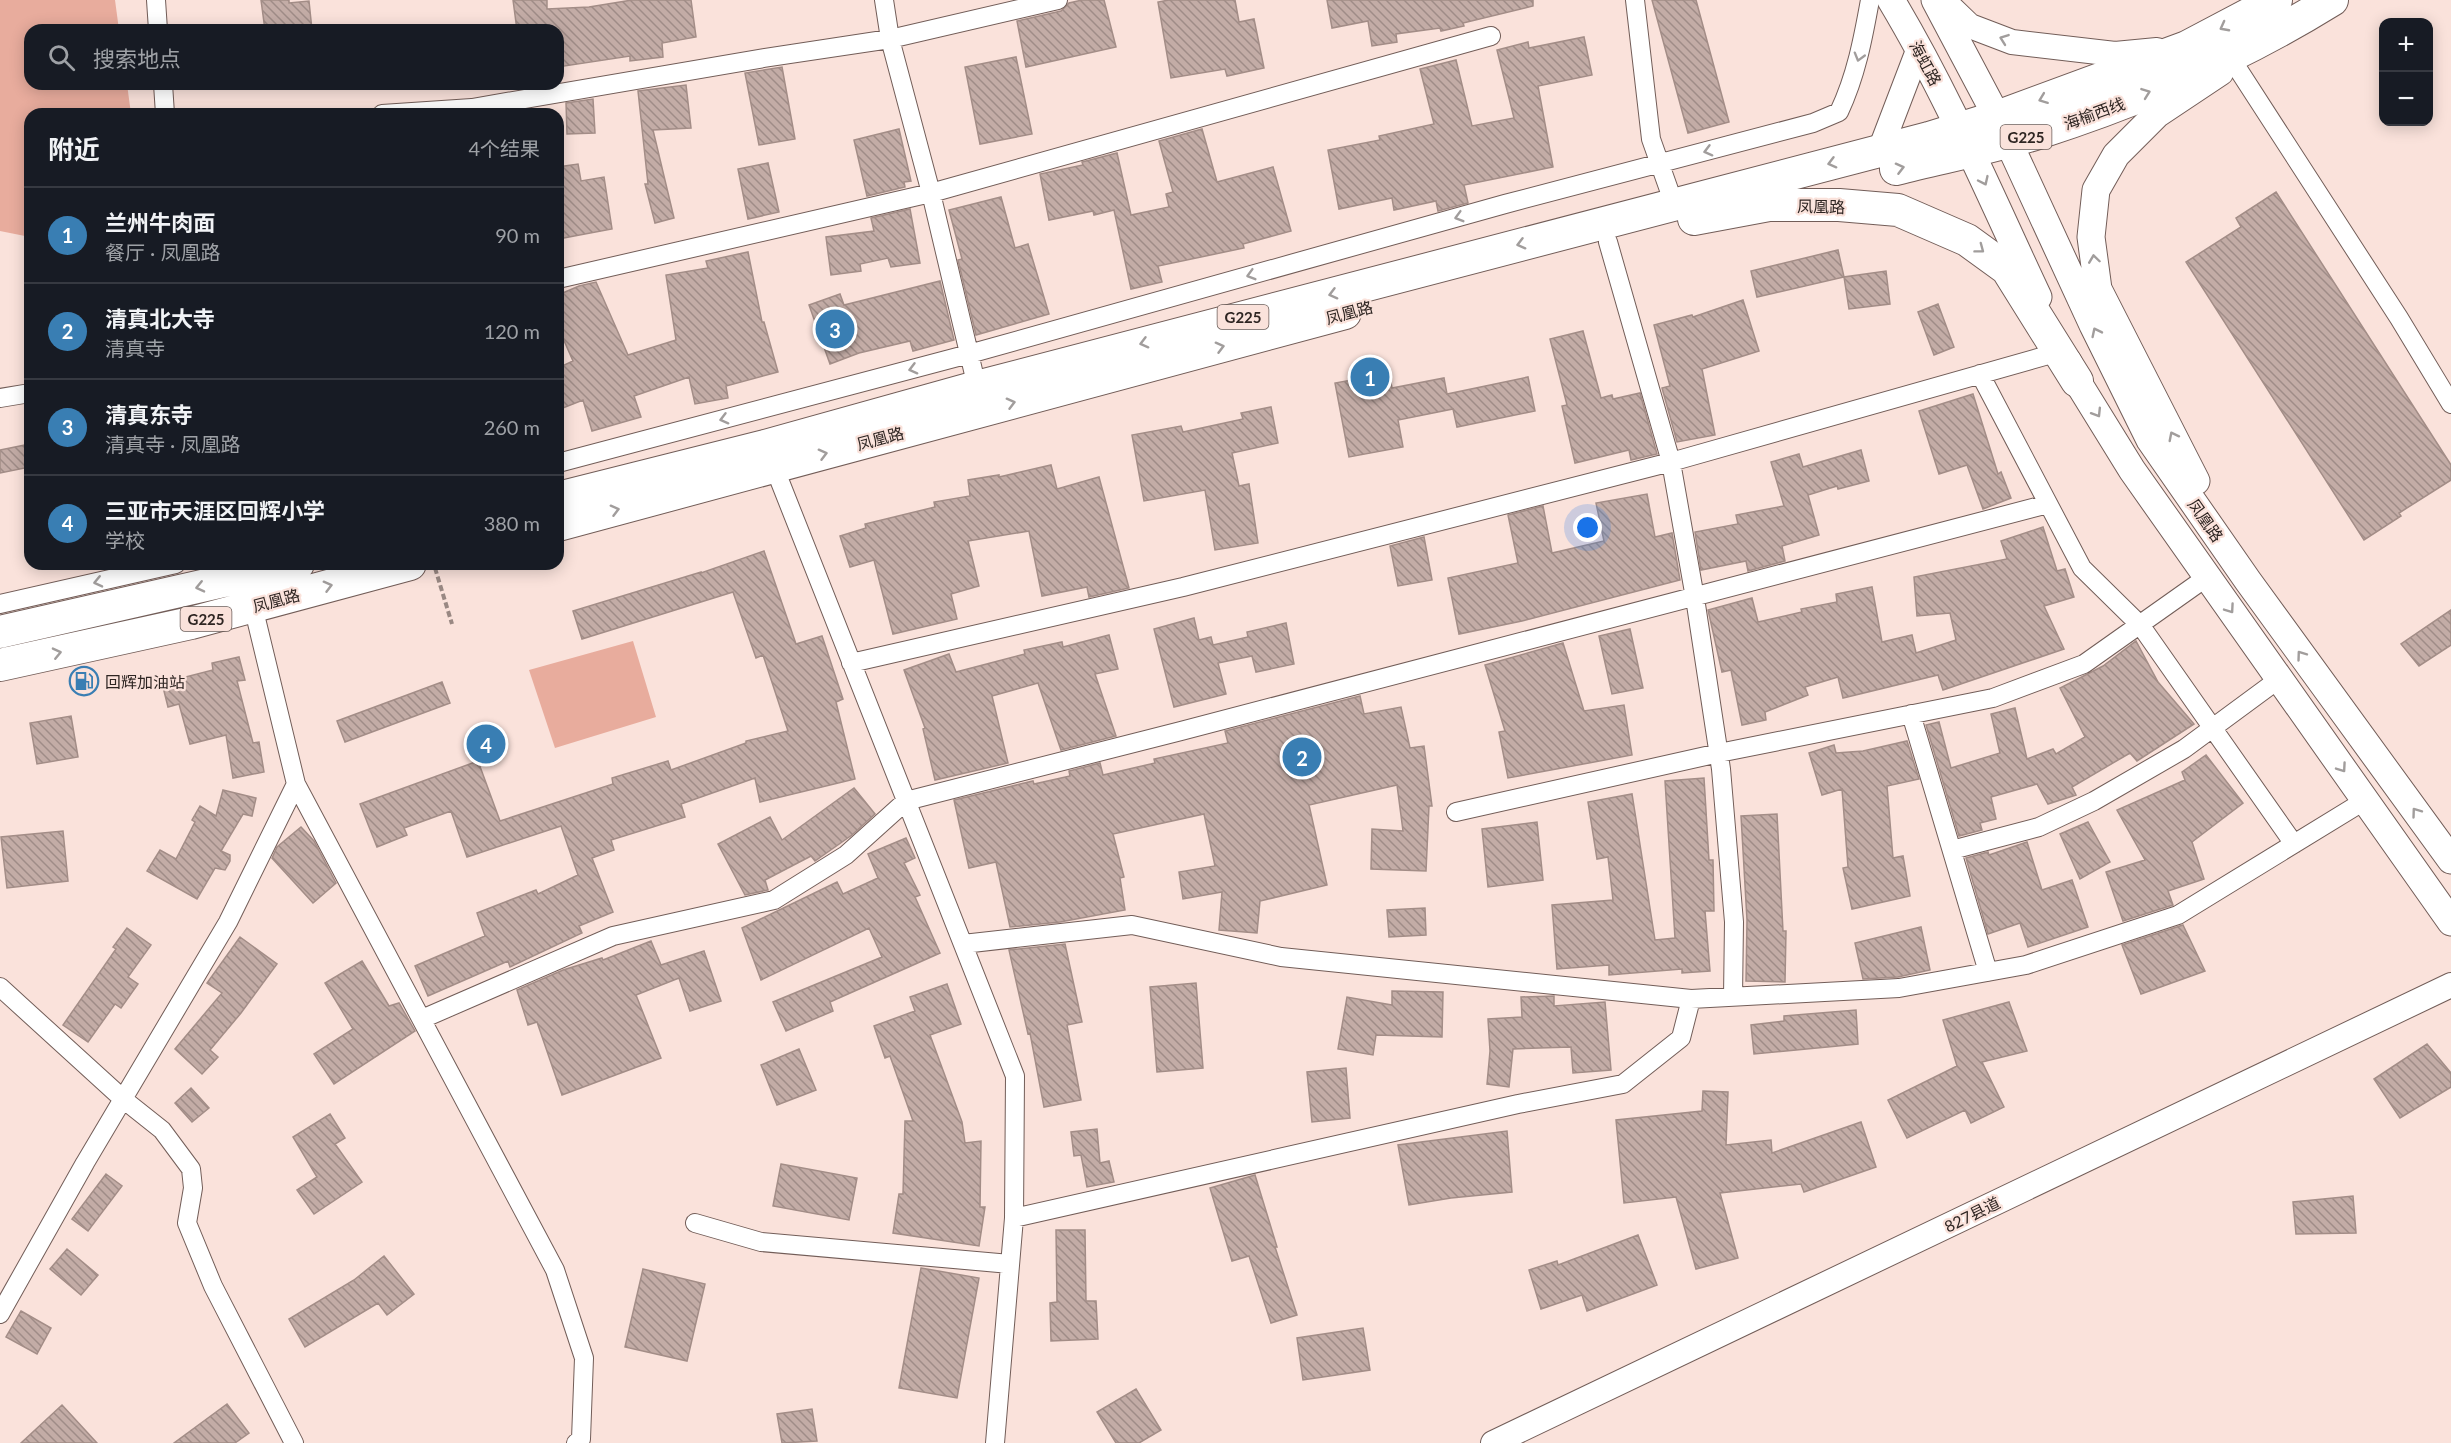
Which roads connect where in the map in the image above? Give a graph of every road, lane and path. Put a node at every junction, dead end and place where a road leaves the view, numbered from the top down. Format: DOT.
graph roads {
  1 [pos="156,0"];
  2 [pos="884,0"];
  3 [pos="1058,0"];
  4 [pos="1635,0"];
  5 [pos="1870,0"];
  6 [pos="1891,0"];
  7 [pos="1935,0"];
  8 [pos="1943,0"];
  9 [pos="2276,0"];
  10 [pos="2332,0"];
  11 [pos="158,24"];
  12 [pos="2282,31"];
  13 [pos="1491,36"];
  14 [pos="890,39"];
  15 [pos="2187,47"];
  16 [pos="1919,48"];
  17 [pos="2234,63"];
  18 [pos="163,90"];
  19 [pos="165,108"];
  20 [pos="472,108"];
  21 [pos="2002,129"];
  22 [pos="1929,138"];
  23 [pos="1964,139"];
  24 [pos="1880,150"];
  25 [pos="1659,164"];
  26 [pos="931,193"];
  27 [pos="1687,211"];
  28 [pos="1608,242"];
  29 [pos="564,278"];
  30 [pos="2059,352"];
  31 [pos="969,354"];
  32 [pos="1980,374"];
  33 [pos="2077,381"];
  34 [pos="977,387"];
  35 [pos="24,394"];
  36 [pos="0,398"];
  37 [pos="2451,404"];
  38 [pos="770,457"];
  39 [pos="564,461"];
  40 [pos="1671,462"];
  41 [pos="564,497"];
  42 [pos="2048,504"];
  43 [pos="564,523"];
  44 [pos="150,570"];
  45 [pos="281,570"];
  46 [pos="356,570"];
  47 [pos="435,570"];
  48 [pos="2207,577"];
  49 [pos="2247,581"];
  50 [pos="248,582"];
  51 [pos="1695,598"];
  52 [pos="0,604"];
  53 [pos="453,624"];
  54 [pos="2141,626"];
  55 [pos="0,632"];
  56 [pos="851,663"];
  57 [pos="0,665"];
  58 [pos="2279,679"];
  59 [pos="1911,714"];
  60 [pos="2214,727"];
  61 [pos="1719,753"];
  62 [pos="296,784"];
  63 [pos="906,801"];
  64 [pos="2364,801"];
  65 [pos="1456,812"];
  66 [pos="2294,844"];
  67 [pos="1952,850"];
  68 [pos="2451,860"];
  69 [pos="2451,922"];
  70 [pos="963,944"];
  71 [pos="1988,972"];
  72 [pos="2451,985"];
  73 [pos="0,987"];
  74 [pos="1732,997"];
  75 [pos="1691,999"];
  76 [pos="422,1019"];
  77 [pos="123,1099"];
  78 [pos="1014,1218"];
  79 [pos="695,1224"];
  80 [pos="1010,1264"];
  81 [pos="0,1314"];
  82 [pos="294,1443"];
  83 [pos="576,1443"];
  84 [pos="995,1443"];
  85 [pos="1493,1443"];
  1 -- 11 [label="street"];
  2 -- 14 [label="street"];
  3 -- 14 [label="street"];
  4 -- 25 [label="street"];
  5 -- 25 [label="street, one-way"];
  6 -- 16 [label="main road, 海虹路"];
  7 -- 21 [label="main road"];
  15 -- 8 [label="main road, one-way"];
  9 -- 15 [label="highway, 海榆西线 / G225, one-way"];
  10 -- 12 [label="highway, 海榆西线 / G225"];
  12 -- 17 [label="main road"];
  21 -- 12 [label="highway, 海榆西线 / G225, one-way"];
  13 -- 26 [label="street"];
  14 -- 20 [label="street"];
  14 -- 26 [label="street"];
  15 -- 21 [label="highway, 海榆西线 / G225, one-way"];
  16 -- 23 [label="main road, 海虹路"];
  16 -- 24 [label="main road"];
  17 -- 37 [label="street"];
  49 -- 17 [label="main road, one-way"];
  18 -- 19 [label="street"];
  21 -- 23 [label="highway, 海榆西线 / G225"];
  49 -- 21 [label="main road, 凤凰路, one-way"];
  22 -- 23 [label="highway, 海榆西线 / G225"];
  22 -- 24 [label="highway, 凤凰路 / G225"];
  27 -- 23 [label="highway, 海榆西线 / G225, one-way"];
  23 -- 33 [label="main road, 凤凰路, one-way"];
  24 -- 27 [label="highway, 凤凰路 / G225, one-way"];
  25 -- 27 [label="street"];
  25 -- 31 [label="street, one-way"];
  26 -- 29 [label="street"];
  26 -- 31 [label="street"];
  27 -- 28 [label="highway, 凤凰路 / G225"];
  27 -- 30 [label="highway, 凤凰路 / G225, one-way"];
  27 -- 34 [label="highway, 凤凰路 / G225, one-way"];
  38 -- 28 [label="highway, 凤凰路 / G225, one-way"];
  28 -- 40 [label="street"];
  30 -- 32 [label="street"];
  30 -- 33 [label="highway, 凤凰路 / G225"];
  31 -- 34 [label="street"];
  31 -- 39 [label="street, one-way"];
  32 -- 40 [label="street"];
  32 -- 42 [label="street"];
  33 -- 48 [label="main road, 凤凰路, one-way"];
  34 -- 38 [label="highway, 凤凰路 / G225"];
  35 -- 36 [label="street"];
  38 -- 41 [label="highway, 凤凰路 / G225"];
  43 -- 38 [label="highway, 凤凰路 / G225, one-way"];
  38 -- 56 [label="street"];
  40 -- 51 [label="street"];
  40 -- 56 [label="street"];
  42 -- 51 [label="street"];
  42 -- 54 [label="street"];
  44 -- 52 [label="street, one-way"];
  45 -- 50 [label="highway, 凤凰路 / G225"];
  50 -- 46 [label="highway, 凤凰路 / G225, one-way"];
  47 -- 53 [label="path"];
  48 -- 54 [label="street"];
  48 -- 58 [label="main road, 凤凰路, one-way"];
  68 -- 49 [label="main road, 凤凰路, one-way"];
  50 -- 55 [label="highway, 凤凰路 / G225, one-way"];
  57 -- 50 [label="highway, 凤凰路 / G225, one-way"];
  50 -- 62 [label="street"];
  51 -- 61 [label="street"];
  51 -- 63 [label="street"];
  54 -- 59 [label="street"];
  54 -- 60 [label="street"];
  56 -- 63 [label="street"];
  58 -- 60 [label="street"];
  58 -- 64 [label="main road, 凤凰路, one-way"];
  59 -- 61 [label="street"];
  59 -- 67 [label="street"];
  60 -- 66 [label="street"];
  60 -- 67 [label="street"];
  61 -- 65 [label="street"];
  61 -- 74 [label="street"];
  62 -- 76 [label="street"];
  62 -- 77 [label="street"];
  63 -- 70 [label="street"];
  63 -- 76 [label="street"];
  64 -- 66 [label="street"];
  64 -- 69 [label="main road, 凤凰路"];
  66 -- 71 [label="street"];
  67 -- 71 [label="street"];
  70 -- 75 [label="street"];
  70 -- 78 [label="street"];
  71 -- 74 [label="street"];
  72 -- 85 [label="main road, 827县道"];
  73 -- 77 [label="street"];
  74 -- 75 [label="street"];
  75 -- 78 [label="street"];
  76 -- 83 [label="street"];
  77 -- 81 [label="street"];
  77 -- 82 [label="street"];
  78 -- 80 [label="street"];
  79 -- 80 [label="street"];
  80 -- 84 [label="street"];
}
